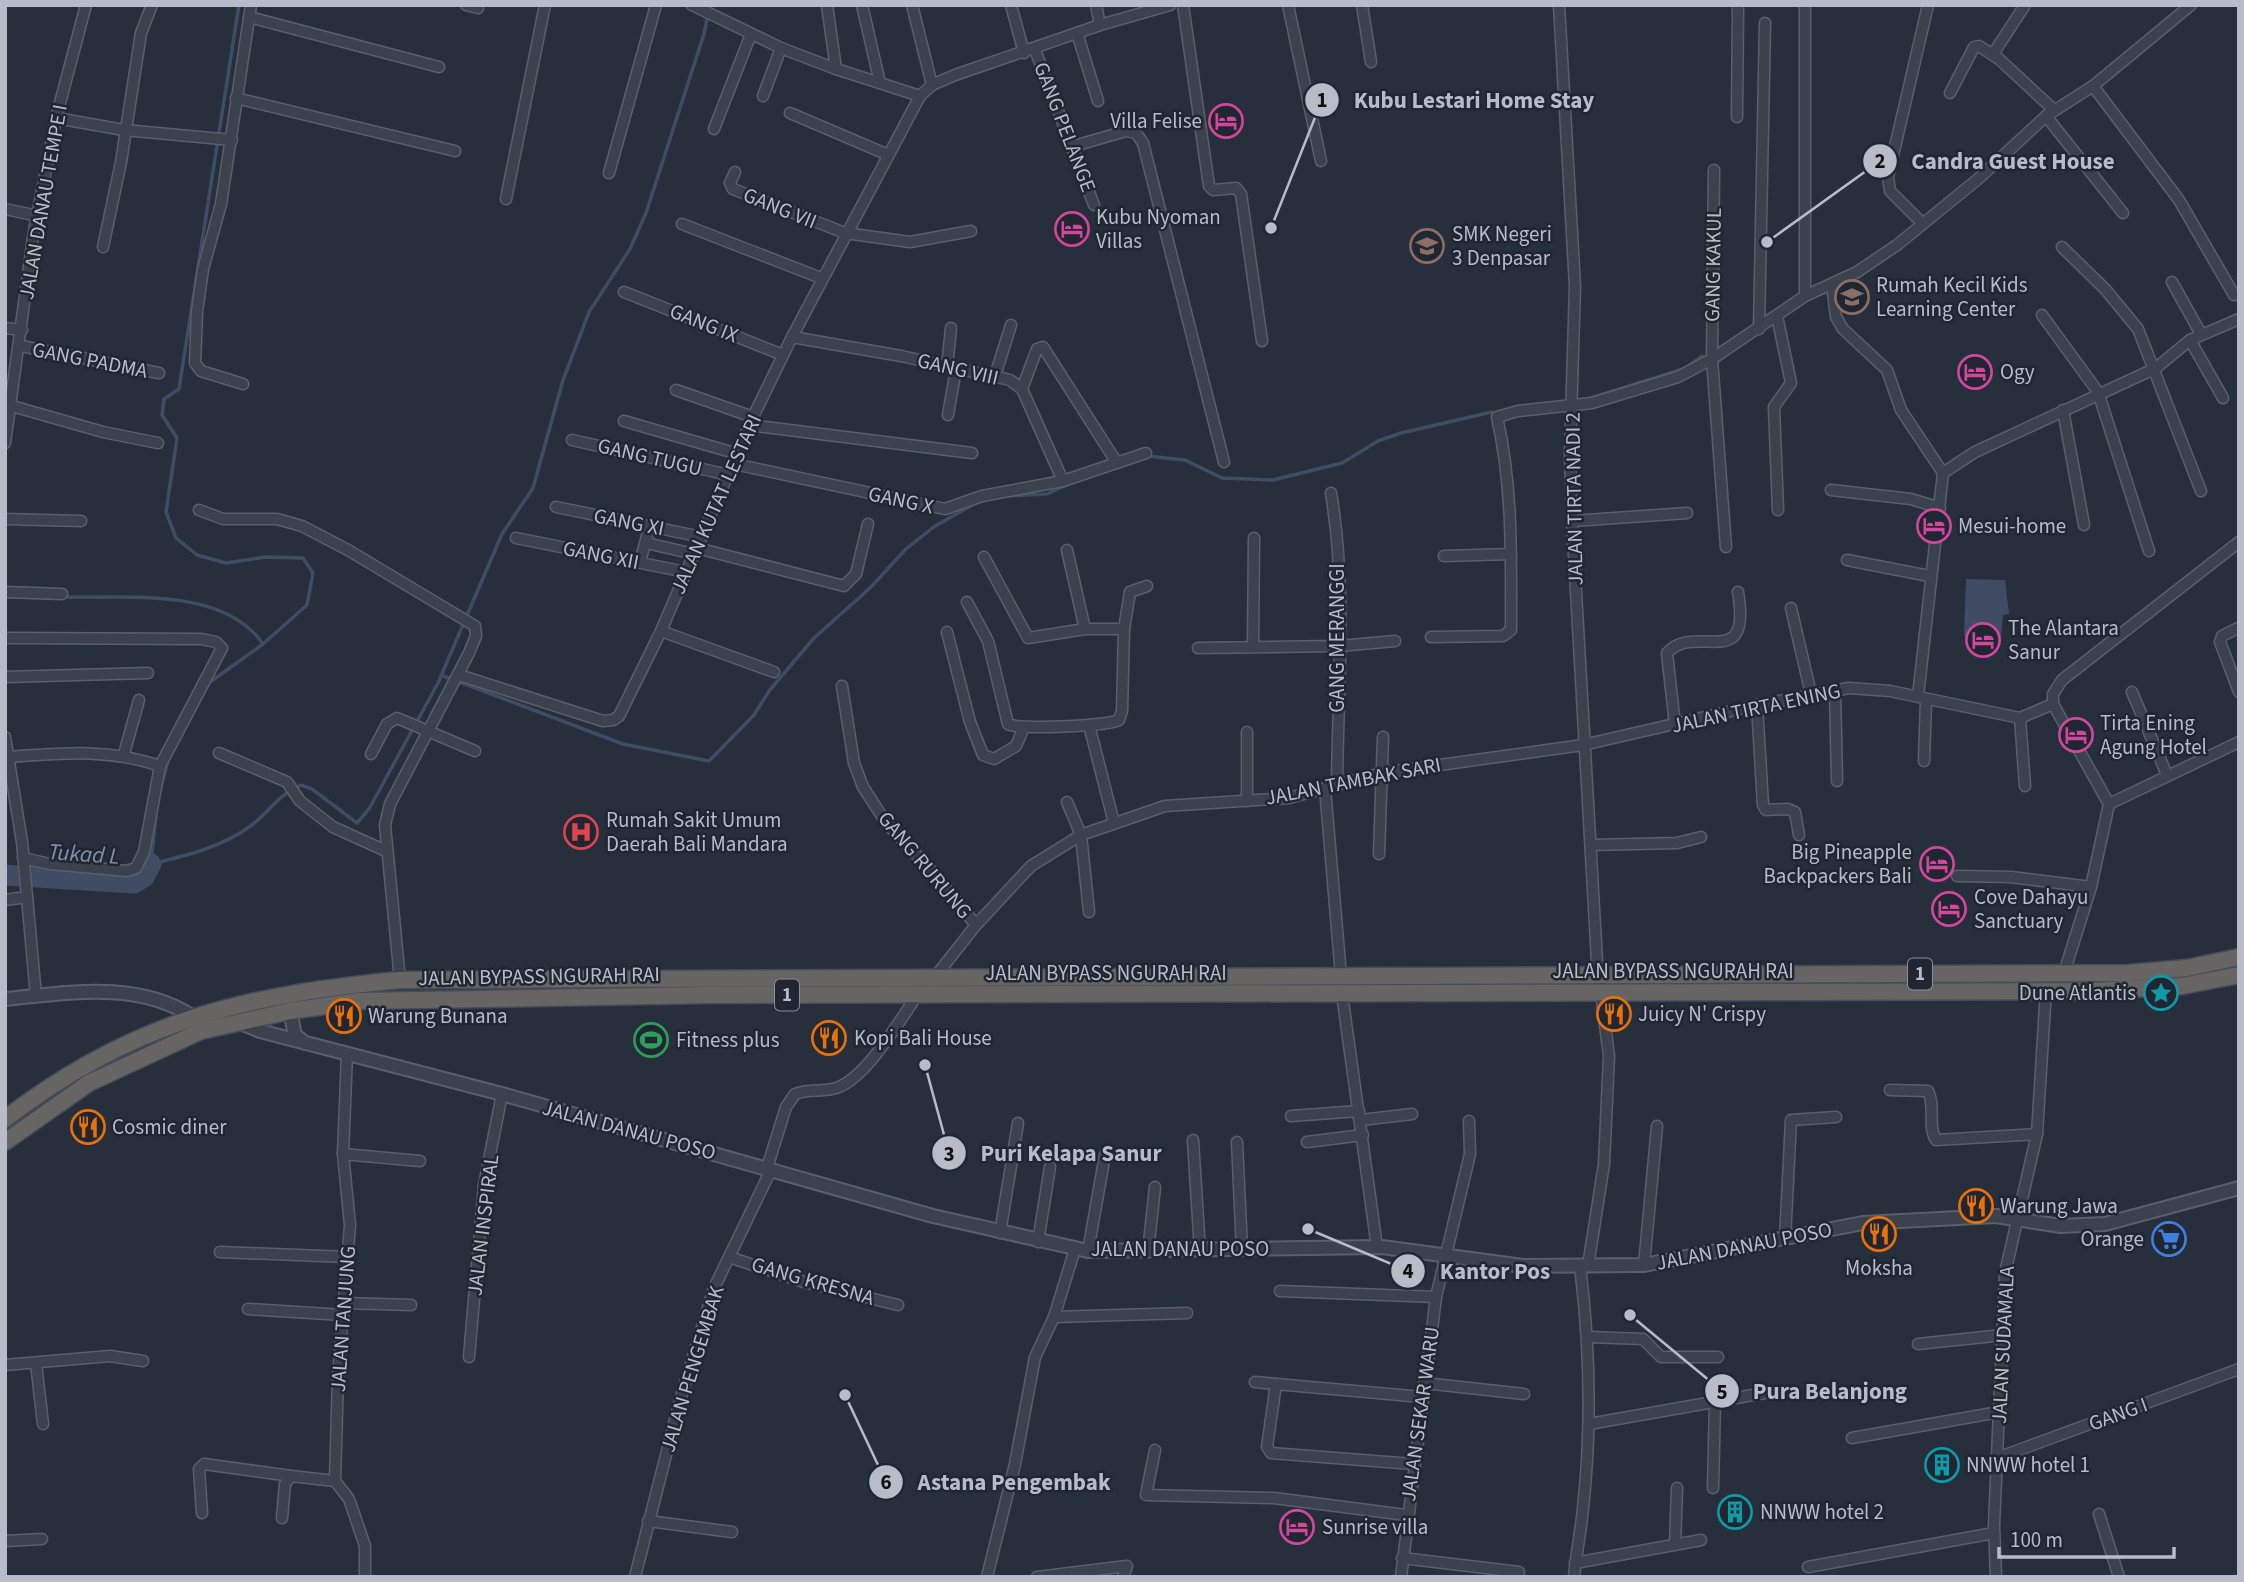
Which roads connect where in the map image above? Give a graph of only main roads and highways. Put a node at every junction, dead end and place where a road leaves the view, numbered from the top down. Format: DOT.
graph roads {
  1 [pos="2239,957"];
  2 [pos="2239,975"];
  3 [pos="800,978"];
  4 [pos="800,995"];
  5 [pos="5,1119"];
  6 [pos="5,1142"];
  1 -- 3 [label="highway, JALAN BYPASS NGURAH RAI / 1"];
  2 -- 4 [label="highway, JALAN BYPASS NGURAH RAI / 1"];
  3 -- 4 [label="highway"];
  3 -- 5 [label="highway, JALAN BYPASS NGURAH RAI / 1"];
  4 -- 6 [label="highway, JALAN BYPASS NGURAH RAI / 1"];
}
